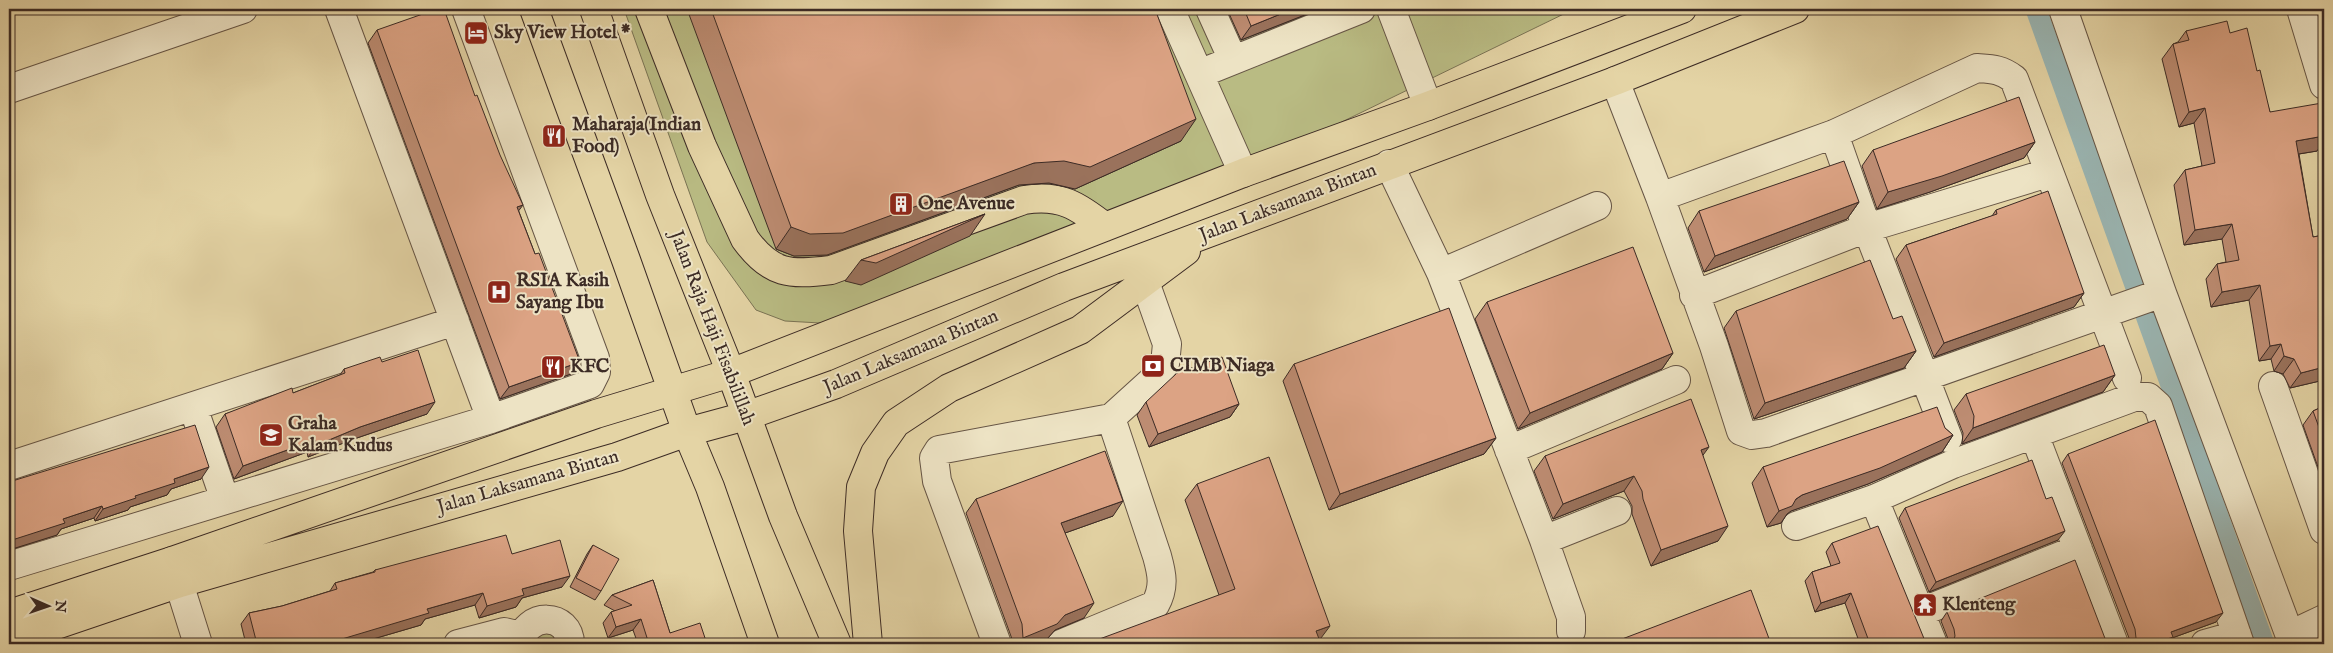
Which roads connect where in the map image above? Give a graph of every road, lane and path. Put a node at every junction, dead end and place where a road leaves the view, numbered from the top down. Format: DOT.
graph roads {
  1 [pos="243,9"];
  2 [pos="339,9"];
  3 [pos="466,9"];
  4 [pos="534,9"];
  5 [pos="594,9"];
  6 [pos="649,9"];
  7 [pos="1170,9"];
  8 [pos="1210,9"];
  9 [pos="1361,9"];
  10 [pos="1391,9"];
  11 [pos="1682,9"];
  12 [pos="1795,9"];
  13 [pos="2063,9"];
  14 [pos="2300,9"];
  15 [pos="1639,17"];
  16 [pos="175,20"];
  17 [pos="1234,60"];
  18 [pos="1199,74"];
  19 [pos="1615,81"];
  20 [pos="2324,85"];
  21 [pos="9,89"];
  22 [pos="1428,106"];
  23 [pos="1834,134"];
  24 [pos="1389,164"];
  25 [pos="1244,173"];
  26 [pos="2048,173"];
  27 [pos="1660,197"];
  28 [pos="1597,206"];
  29 [pos="1105,227"];
  30 [pos="1867,228"];
  31 [pos="1211,233"];
  32 [pos="1441,273"];
  33 [pos="1145,282"];
  34 [pos="1694,295"];
  35 [pos="2158,295"];
  36 [pos="2111,310"];
  37 [pos="455,321"];
  38 [pos="731,373"];
  39 [pos="1925,378"];
  40 [pos="2127,378"];
  41 [pos="1676,380"];
  42 [pos="2273,386"];
  43 [pos="672,389"];
  44 [pos="193,407"];
  45 [pos="746,416"];
  46 [pos="1111,418"];
  47 [pos="491,419"];
  48 [pos="686,432"];
  49 [pos="2034,434"];
  50 [pos="1948,438"];
  51 [pos="1509,450"];
  52 [pos="9,466"];
  53 [pos="1874,499"];
  54 [pos="224,500"];
  55 [pos="1617,511"];
  56 [pos="1796,526"];
  57 [pos="2324,530"];
  58 [pos="1544,540"];
  59 [pos="2078,549"];
  60 [pos="9,566"];
  61 [pos="176,572"];
  62 [pos="1921,612"];
  63 [pos="9,614"];
  64 [pos="2324,620"];
  65 [pos="1571,631"];
  66 [pos="521,640"];
  67 [pos="2238,640"];
  68 [pos="2291,640"];
  69 [pos="9,641"];
  70 [pos="198,644"];
  71 [pos="458,644"];
  72 [pos="570,644"];
  73 [pos="765,644"];
  74 [pos="837,644"];
  75 [pos="868,644"];
  76 [pos="997,644"];
  77 [pos="1061,644"];
  78 [pos="1933,644"];
  79 [pos="2114,644"];
  80 [pos="2206,644"];
  1 -- 16 [label="street"];
  2 -- 37 [label="street"];
  3 -- 47 [label="street"];
  4 -- 43 [label="main road"];
  5 -- 38 [label="main road, Jalan Raja Haji Fisabilillah"];
  6 -- 29 [label="main road"];
  7 -- 18 [label="street"];
  8 -- 17 [label="street"];
  9 -- 17 [label="street"];
  10 -- 22 [label="street"];
  11 -- 15 [label="main road, Jalan Laksamana Bintan"];
  12 -- 19 [label="main road, Jalan Laksamana Bintan"];
  13 -- 35 [label="street"];
  14 -- 20 [label="street"];
  15 -- 22 [label="main road, Jalan Laksamana Bintan"];
  16 -- 21 [label="street"];
  17 -- 18 [label="street"];
  18 -- 25 [label="street"];
  19 -- 24 [label="main road, Jalan Laksamana Bintan"];
  19 -- 27 [label="street"];
  22 -- 25 [label="main road, Jalan Laksamana Bintan"];
  23 -- 26 [label="street"];
  23 -- 27 [label="street"];
  23 -- 30 [label="street"];
  24 -- 31 [label="main road, Jalan Laksamana Bintan"];
  24 -- 32 [label="street"];
  25 -- 29 [label="main road, Jalan Laksamana Bintan"];
  26 -- 30 [label="street"];
  26 -- 36 [label="street"];
  27 -- 34 [label="street"];
  28 -- 32 [label="street"];
  29 -- 38 [label="main road, Jalan Laksamana Bintan"];
  30 -- 34 [label="street"];
  30 -- 39 [label="street"];
  31 -- 33 [label="main road"];
  31 -- 45 [label="main road, Jalan Laksamana Bintan"];
  32 -- 51 [label="street"];
  33 -- 46 [label="street"];
  33 -- 75 [label="main road"];
  34 -- 39 [label="street"];
  35 -- 36 [label="street"];
  35 -- 68 [label="street"];
  36 -- 39 [label="street"];
  36 -- 40 [label="street"];
  37 -- 44 [label="street"];
  37 -- 47 [label="street"];
  38 -- 43 [label="main road, Jalan Laksamana Bintan"];
  38 -- 45 [label="main road, Jalan Raja Haji Fisabilillah"];
  39 -- 50 [label="street"];
  41 -- 51 [label="street"];
  42 -- 57 [label="street"];
  43 -- 48 [label="main road"];
  43 -- 61 [label="main road, Jalan Laksamana Bintan"];
  44 -- 52 [label="street"];
  44 -- 54 [label="street"];
  45 -- 48 [label="main road, Jalan Laksamana Bintan"];
  45 -- 74 [label="main road, Jalan Raja Haji Fisabilillah"];
  46 -- 76 [label="street"];
  46 -- 77 [label="street"];
  47 -- 54 [label="street"];
  48 -- 61 [label="main road, Jalan Laksamana Bintan"];
  48 -- 73 [label="main road"];
  49 -- 53 [label="street"];
  49 -- 59 [label="street"];
  49 -- 67 [label="street"];
  51 -- 58 [label="street"];
  53 -- 56 [label="street"];
  53 -- 62 [label="street"];
  54 -- 60 [label="street"];
  55 -- 58 [label="street"];
  58 -- 65 [label="street"];
  59 -- 62 [label="street"];
  59 -- 79 [label="street"];
  61 -- 63 [label="main road, Jalan Laksamana Bintan"];
  61 -- 69 [label="main road, Jalan Laksamana Bintan"];
  61 -- 70 [label="street"];
  62 -- 78 [label="street"];
  64 -- 68 [label="street"];
  66 -- 71 [label="street"];
  66 -- 72 [label="street"];
  67 -- 80 [label="street"];
}
